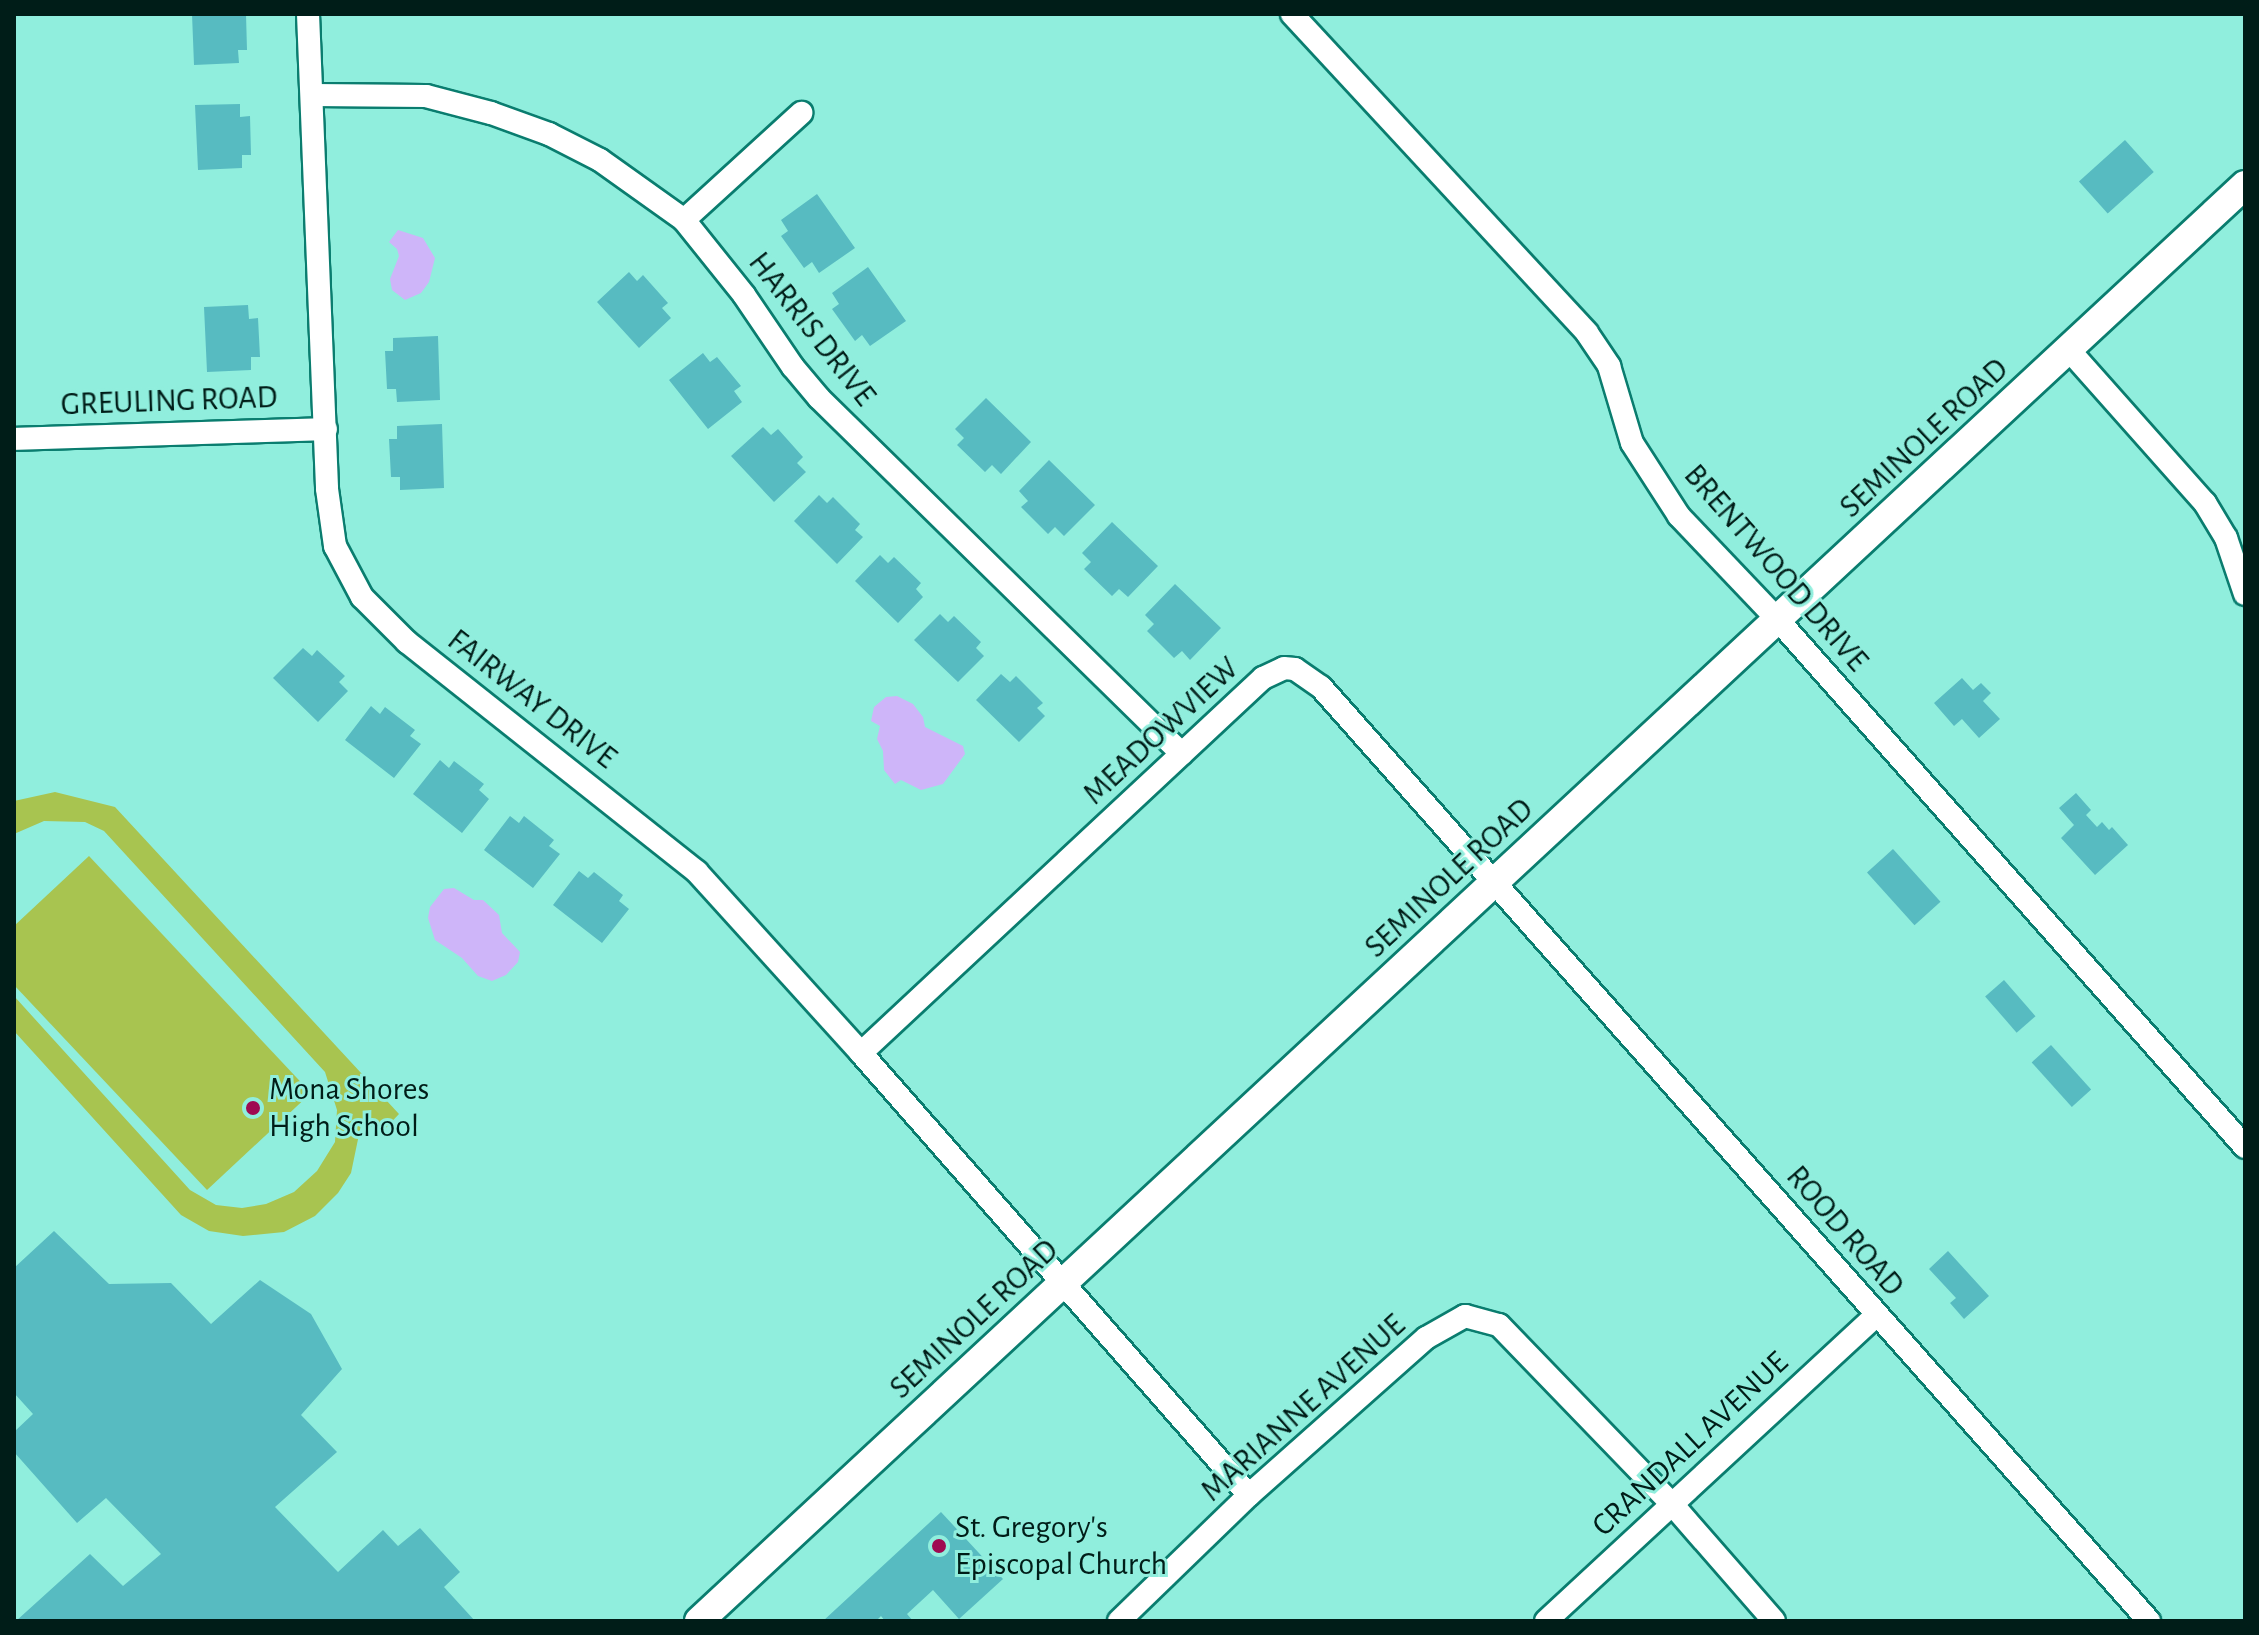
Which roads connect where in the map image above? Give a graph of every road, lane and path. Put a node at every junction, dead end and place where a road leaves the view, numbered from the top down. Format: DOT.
graph roads {
  1 [pos="308,14"];
  2 [pos="1292,14"];
  3 [pos="313,95"];
  4 [pos="801,113"];
  5 [pos="2245,185"];
  6 [pos="684,220"];
  7 [pos="2069,350"];
  8 [pos="326,429"];
  9 [pos="14,439"];
  10 [pos="2245,591"];
  11 [pos="1778,620"];
  12 [pos="1182,754"];
  13 [pos="1494,882"];
  14 [pos="861,1053"];
  15 [pos="2245,1147"];
  16 [pos="1064,1283"];
  17 [pos="1877,1315"];
  18 [pos="1249,1495"];
  19 [pos="1672,1504"];
  20 [pos="699,1621"];
  21 [pos="1119,1621"];
  22 [pos="1546,1621"];
  23 [pos="1774,1621"];
  24 [pos="2149,1621"];
  1 -- 3 [label="street, FAIRWAY DRIVE"];
  2 -- 11 [label="street, BRENTWOOD DRIVE"];
  3 -- 6 [label="street, HARRIS DRIVE"];
  3 -- 8 [label="street, FAIRWAY DRIVE"];
  4 -- 6 [label="street"];
  5 -- 7 [label="street, SEMINOLE ROAD"];
  6 -- 12 [label="street, HARRIS DRIVE"];
  7 -- 10 [label="street"];
  7 -- 11 [label="street, SEMINOLE ROAD"];
  8 -- 9 [label="street, GREULING ROAD"];
  8 -- 14 [label="street, FAIRWAY DRIVE"];
  11 -- 13 [label="street, SEMINOLE ROAD"];
  11 -- 15 [label="street, BRENTWOOD DRIVE"];
  12 -- 13 [label="street, MEADOWVIEW"];
  12 -- 14 [label="street, MEADOWVIEW"];
  13 -- 16 [label="street, SEMINOLE ROAD"];
  13 -- 17 [label="street, ROOD ROAD"];
  14 -- 16 [label="street, FAIRWAY DRIVE"];
  16 -- 18 [label="street, FAIRWAY DRIVE"];
  16 -- 20 [label="street, SEMINOLE ROAD"];
  17 -- 19 [label="street, CRANDALL AVENUE"];
  17 -- 24 [label="street, ROOD ROAD"];
  18 -- 19 [label="street, MARIANNE AVENUE"];
  18 -- 21 [label="street, MARIANNE AVENUE"];
  19 -- 22 [label="street, CRANDALL AVENUE"];
  19 -- 23 [label="street"];
}
